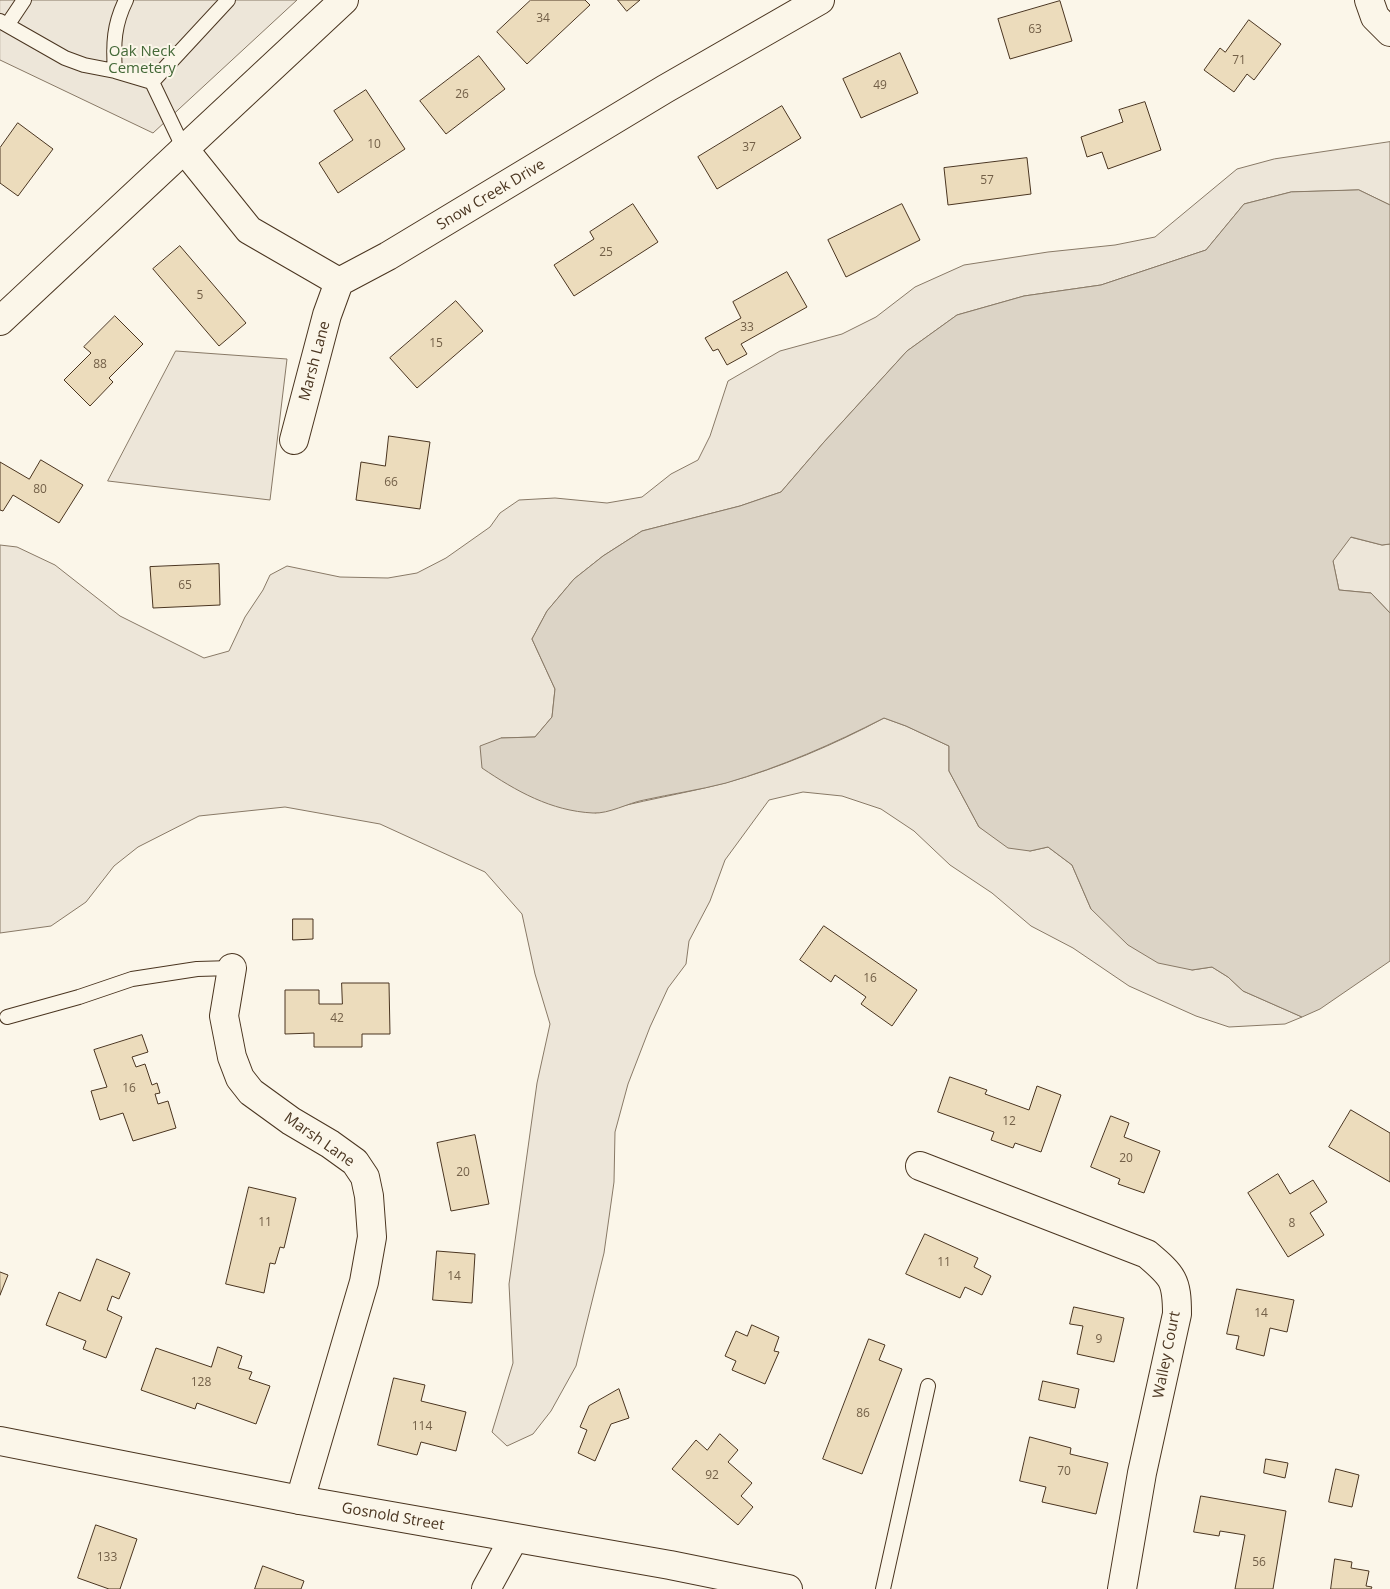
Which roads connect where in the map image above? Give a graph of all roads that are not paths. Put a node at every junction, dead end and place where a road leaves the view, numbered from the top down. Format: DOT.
graph roads {
  1 [pos="24,0"];
  2 [pos="126,0"];
  3 [pos="228,0"];
  4 [pos="344,0"];
  5 [pos="820,0"];
  6 [pos="1369,0"];
  7 [pos="4,23"];
  8 [pos="1390,32"];
  9 [pos="115,71"];
  10 [pos="152,82"];
  11 [pos="184,149"];
  12 [pos="339,282"];
  13 [pos="0,321"];
  14 [pos="294,440"];
  15 [pos="232,968"];
  16 [pos="7,1017"];
  17 [pos="920,1166"];
  18 [pos="928,1386"];
  19 [pos="0,1441"];
  20 [pos="300,1500"];
  21 [pos="514,1538"];
  22 [pos="486,1589"];
  23 [pos="788,1589"];
  24 [pos="884,1589"];
  25 [pos="1122,1589"];
  1 -- 7 [label="lane"];
  2 -- 9 [label="lane"];
  3 -- 10 [label="lane"];
  4 -- 11 [label="street"];
  5 -- 12 [label="street, Snow Creek Drive"];
  6 -- 8 [label="street"];
  7 -- 9 [label="lane"];
  9 -- 10 [label="lane"];
  10 -- 11 [label="lane"];
  11 -- 12 [label="street"];
  11 -- 13 [label="street"];
  12 -- 14 [label="street, Marsh Lane"];
  15 -- 16 [label="lane"];
  15 -- 20 [label="street, Marsh Lane"];
  17 -- 25 [label="street, Walley Court"];
  18 -- 24 [label="lane"];
  19 -- 20 [label="street, Gosnold Street"];
  20 -- 21 [label="street, Gosnold Street"];
  21 -- 22 [label="street"];
  21 -- 23 [label="street, Gosnold Street"];
}
